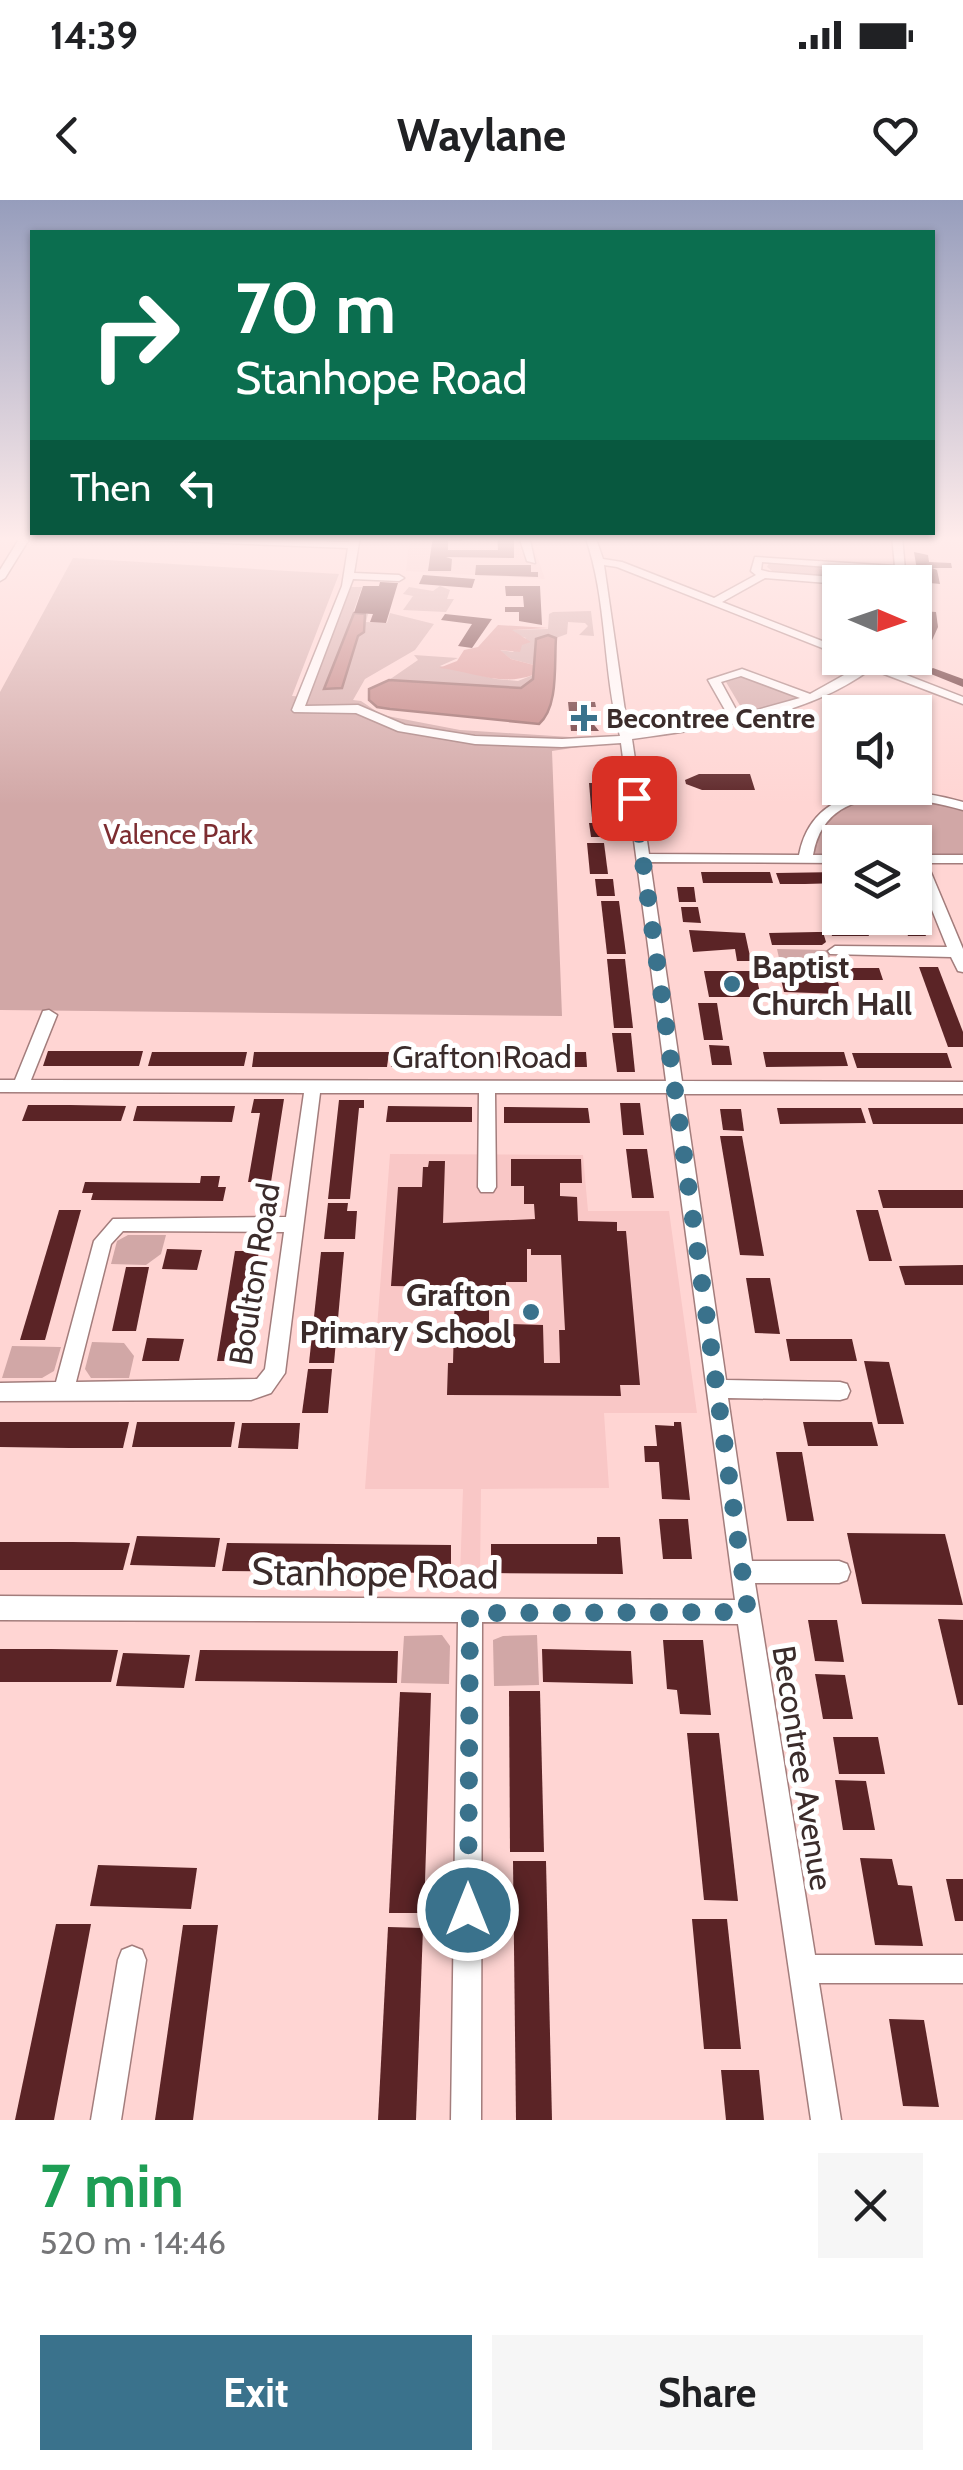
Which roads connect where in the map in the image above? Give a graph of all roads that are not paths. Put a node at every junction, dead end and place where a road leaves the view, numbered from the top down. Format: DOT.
graph roads {
  1 [pos="331,626"];
  2 [pos="607,626"];
  3 [pos="773,626"];
  4 [pos="822,645"];
  5 [pos="850,675"];
  6 [pos="907,675"];
  7 [pos="810,698"];
  8 [pos="963,700"];
  9 [pos="736,719"];
  10 [pos="626,738"];
  11 [pos="963,806"];
  12 [pos="644,858"];
  13 [pos="932,859"];
  14 [pos="963,859"];
  15 [pos="804,860"];
  16 [pos="822,860"];
  17 [pos="932,895"];
  18 [pos="835,951"];
  19 [pos="960,959"];
  20 [pos="49,1015"];
  21 [pos="0,1086"];
  22 [pos="21,1086"];
  23 [pos="313,1086"];
  24 [pos="487,1086"];
  25 [pos="676,1087"];
  26 [pos="963,1088"];
  27 [pos="488,1187"];
  28 [pos="293,1224"];
  29 [pos="717,1390"];
  30 [pos="64,1391"];
  31 [pos="840,1391"];
  32 [pos="0,1392"];
  33 [pos="742,1572"];
  34 [pos="839,1572"];
  35 [pos="0,1608"];
  36 [pos="748,1612"];
  37 [pos="470,1613"];
  38 [pos="132,1960"];
  39 [pos="804,1969"];
  40 [pos="963,1969"];
  41 [pos="106,2120"];
  42 [pos="466,2120"];
  43 [pos="826,2120"];
  1 -- 10 [label="street"];
  2 -- 10 [label="street, Becontree Avenue"];
  3 -- 4 [label="street"];
  5 -- 7 [label="street"];
  6 -- 8 [label="street"];
  7 -- 9 [label="street"];
  7 -- 9 [label="street"];
  9 -- 10 [label="street"];
  10 -- 12 [label="street, Becontree Avenue"];
  11 -- 15 [label="street"];
  12 -- 15 [label="street"];
  12 -- 25 [label="street, Becontree Avenue"];
  13 -- 14 [label="street"];
  15 -- 16 [label="street"];
  17 -- 19 [label="street"];
  18 -- 19 [label="street"];
  20 -- 22 [label="street"];
  21 -- 22 [label="street, Grafton Road"];
  22 -- 23 [label="street, Grafton Road"];
  23 -- 24 [label="street, Grafton Road"];
  23 -- 28 [label="street, Boulton Road"];
  24 -- 25 [label="street, Grafton Road"];
  24 -- 27 [label="street"];
  25 -- 26 [label="street, Grafton Road"];
  25 -- 29 [label="street, Becontree Avenue"];
  28 -- 30 [label="street"];
  28 -- 30 [label="street, Boulton Road"];
  29 -- 31 [label="street"];
  29 -- 33 [label="street, Becontree Avenue"];
  30 -- 32 [label="street, Boulton Road"];
  33 -- 34 [label="street"];
  33 -- 36 [label="street, Becontree Avenue"];
  35 -- 37 [label="street, Stanhope Road"];
  36 -- 37 [label="street, Stanhope Road"];
  36 -- 39 [label="street, Becontree Avenue"];
  37 -- 42 [label="street"];
  38 -- 41 [label="street"];
  39 -- 40 [label="street"];
  39 -- 43 [label="street, Becontree Avenue"];
}
